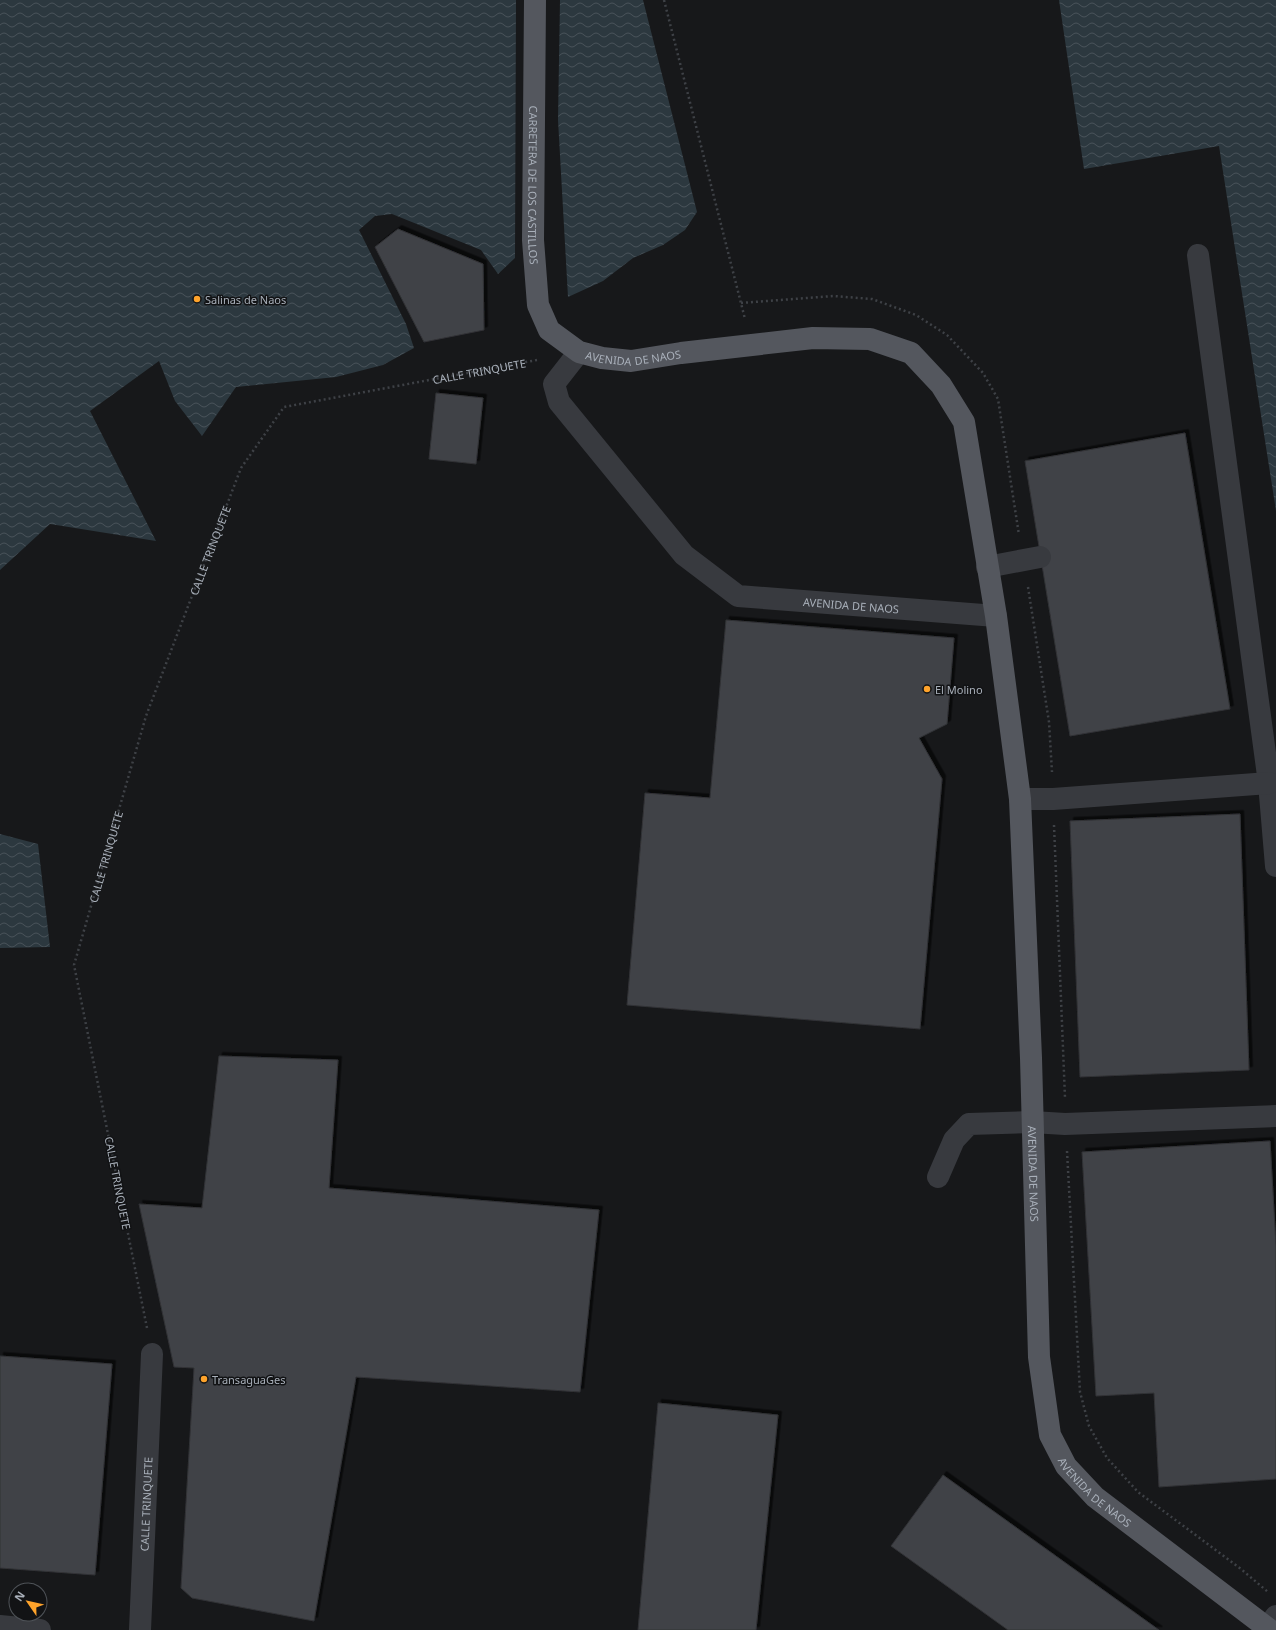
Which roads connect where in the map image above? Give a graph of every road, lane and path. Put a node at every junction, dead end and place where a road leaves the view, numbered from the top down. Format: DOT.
graph roads {
  1 [pos="535,0"];
  2 [pos="664,0"];
  3 [pos="1198,255"];
  4 [pos="751,345"];
  5 [pos="579,352"];
  6 [pos="1040,556"];
  7 [pos="987,567"];
  8 [pos="996,616"];
  9 [pos="1269,783"];
  10 [pos="1020,800"];
  11 [pos="1276,866"];
  12 [pos="1276,1116"];
  13 [pos="1032,1122"];
  14 [pos="938,1177"];
  15 [pos="152,1354"];
  16 [pos="0,1626"];
  17 [pos="1270,1626"];
  18 [pos="40,1630"];
  19 [pos="140,1630"];
  1 -- 5 [label="main road, CARRETERA DE LOS CASTILLOS"];
  2 -- 4 [label="path"];
  3 -- 9 [label="street"];
  4 -- 5 [label="main road, AVENIDA DE NAOS"];
  4 -- 7 [label="main road, AVENIDA DE NAOS"];
  5 -- 8 [label="street, AVENIDA DE NAOS"];
  5 -- 15 [label="path, CALLE TRINQUETE"];
  6 -- 7 [label="street"];
  7 -- 8 [label="main road, AVENIDA DE NAOS"];
  8 -- 10 [label="main road, AVENIDA DE NAOS"];
  9 -- 10 [label="street"];
  9 -- 11 [label="street"];
  10 -- 13 [label="main road, AVENIDA DE NAOS"];
  12 -- 13 [label="street"];
  13 -- 14 [label="street"];
  13 -- 17 [label="main road, AVENIDA DE NAOS"];
  15 -- 19 [label="street, CALLE TRINQUETE"];
  16 -- 18 [label="street"];
}
